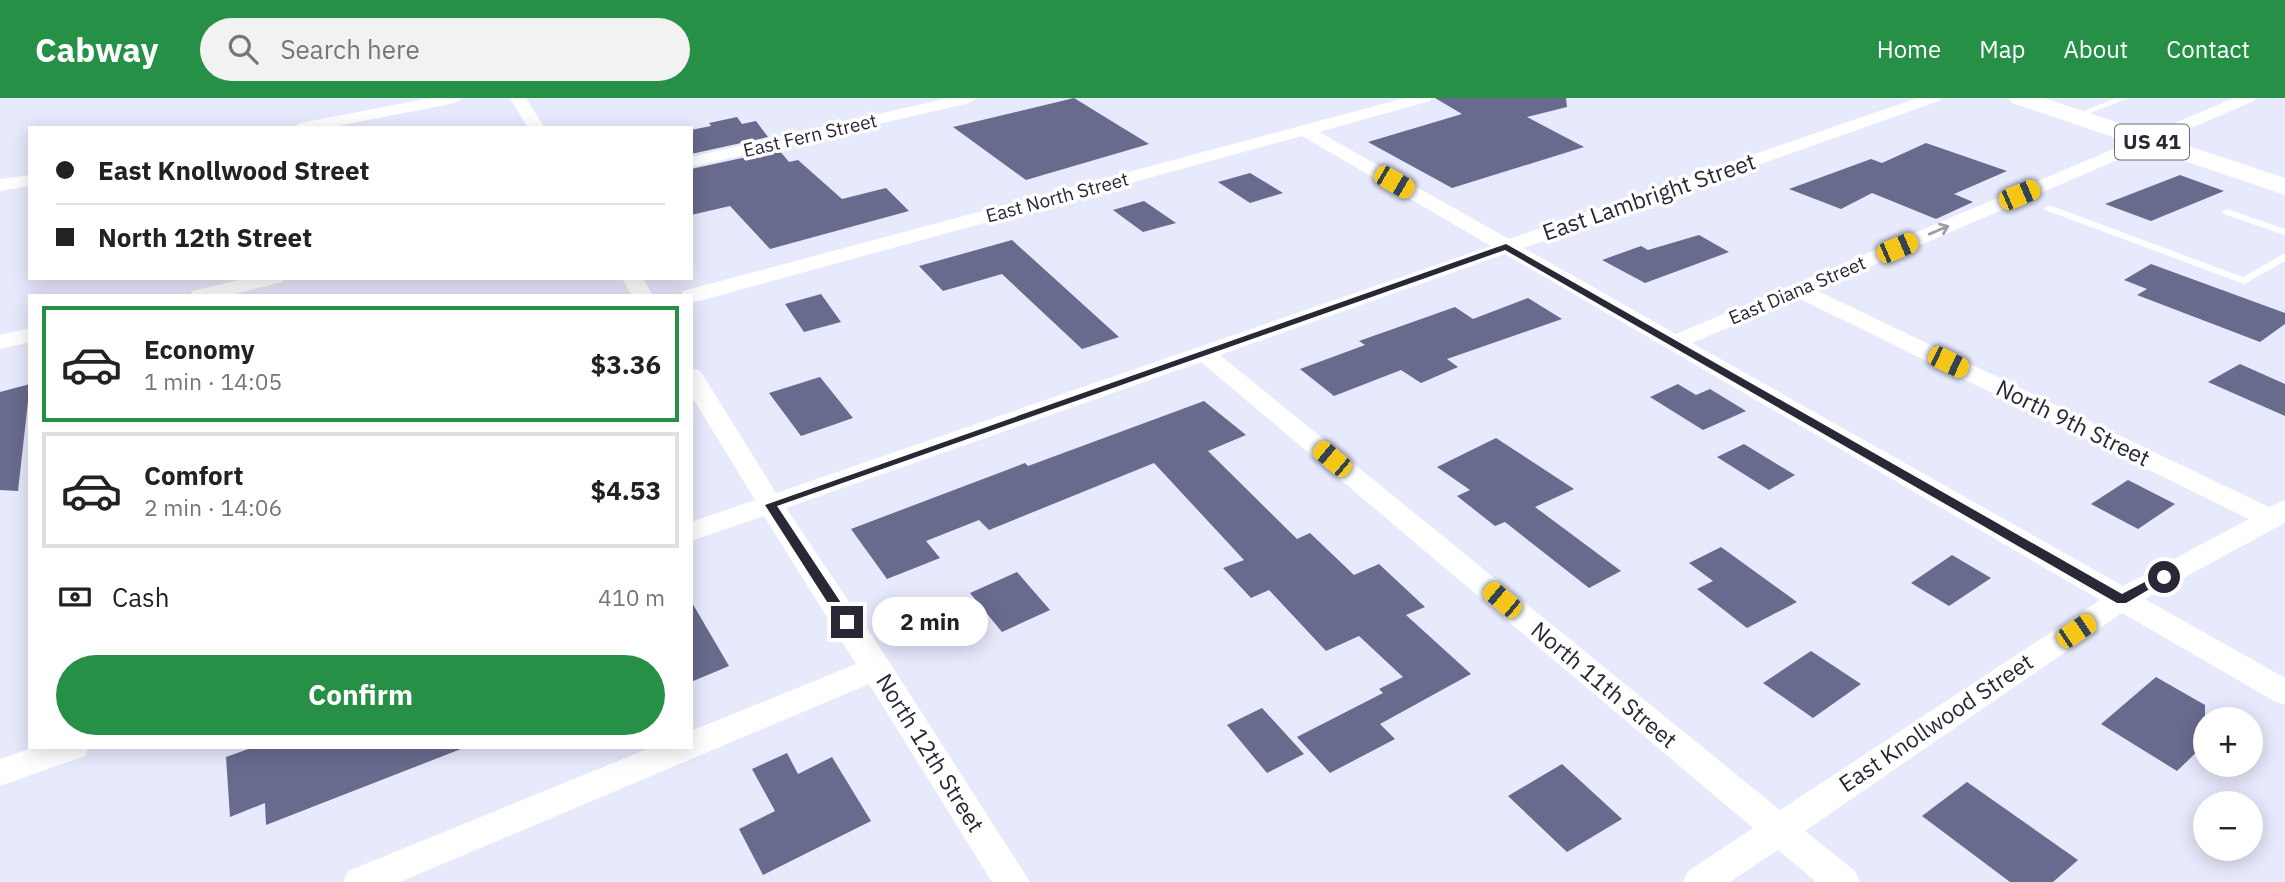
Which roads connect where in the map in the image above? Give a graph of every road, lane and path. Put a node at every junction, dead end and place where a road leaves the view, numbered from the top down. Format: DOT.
graph roads {
  1 [pos="454,98"];
  2 [pos="518,98"];
  3 [pos="969,98"];
  4 [pos="1424,98"];
  5 [pos="1933,98"];
  6 [pos="2020,98"];
  7 [pos="2124,98"];
  8 [pos="2248,98"];
  9 [pos="2231,107"];
  10 [pos="2075,116"];
  11 [pos="310,126"];
  12 [pos="536,126"];
  13 [pos="1304,130"];
  14 [pos="2150,142"];
  15 [pos="693,162"];
  16 [pos="28,180"];
  17 [pos="0,185"];
  18 [pos="2285,187"];
  19 [pos="2049,208"];
  20 [pos="2227,212"];
  21 [pos="2285,232"];
  22 [pos="1506,247"];
  23 [pos="2285,256"];
  24 [pos="267,280"];
  25 [pos="1799,290"];
  26 [pos="208,294"];
  27 [pos="693,295"];
  28 [pos="28,335"];
  29 [pos="0,342"];
  30 [pos="1673,343"];
  31 [pos="1204,353"];
  32 [pos="693,378"];
  33 [pos="771,505"];
  34 [pos="2278,514"];
  35 [pos="693,531"];
  36 [pos="2121,600"];
  37 [pos="877,668"];
  38 [pos="2285,693"];
  39 [pos="693,744"];
  40 [pos="67,749"];
  41 [pos="682,749"];
  42 [pos="0,773"];
  43 [pos="1777,829"];
  44 [pos="362,882"];
  45 [pos="1012,882"];
  46 [pos="1701,882"];
  47 [pos="1842,882"];
  1 -- 11 [label="street"];
  2 -- 12 [label="street"];
  3 -- 15 [label="street, East Fern Street"];
  4 -- 13 [label="street, East North Street"];
  5 -- 22 [label="street, East Lambright Street"];
  6 -- 10 [label="main road, US 41"];
  7 -- 10 [label="lane"];
  8 -- 9 [label="street"];
  9 -- 14 [label="street, East Diana Street"];
  10 -- 14 [label="main road, US 41"];
  13 -- 22 [label="street"];
  13 -- 27 [label="street, East North Street"];
  14 -- 18 [label="main road, US 41"];
  25 -- 14 [label="street, East Diana Street, one-way"];
  16 -- 17 [label="street"];
  19 -- 23 [label="lane"];
  20 -- 21 [label="lane"];
  22 -- 30 [label="street"];
  22 -- 31 [label="street, East Lambright Street"];
  24 -- 26 [label="street"];
  25 -- 30 [label="street, East Diana Street"];
  25 -- 34 [label="street, North 9th Street"];
  28 -- 29 [label="street"];
  30 -- 36 [label="street"];
  31 -- 33 [label="street, East Lambright Street"];
  31 -- 43 [label="street, North 11th Street"];
  32 -- 33 [label="street, North 12th Street"];
  33 -- 35 [label="street, East Lambright Street"];
  33 -- 37 [label="street, North 12th Street"];
  34 -- 36 [label="street, East Knollwood Street"];
  36 -- 38 [label="street"];
  36 -- 43 [label="street, East Knollwood Street"];
  37 -- 39 [label="street"];
  37 -- 45 [label="street, North 12th Street"];
  40 -- 42 [label="street"];
  41 -- 44 [label="street"];
  43 -- 46 [label="street, East Knollwood Street"];
  43 -- 47 [label="street, North 11th Street"];
}
